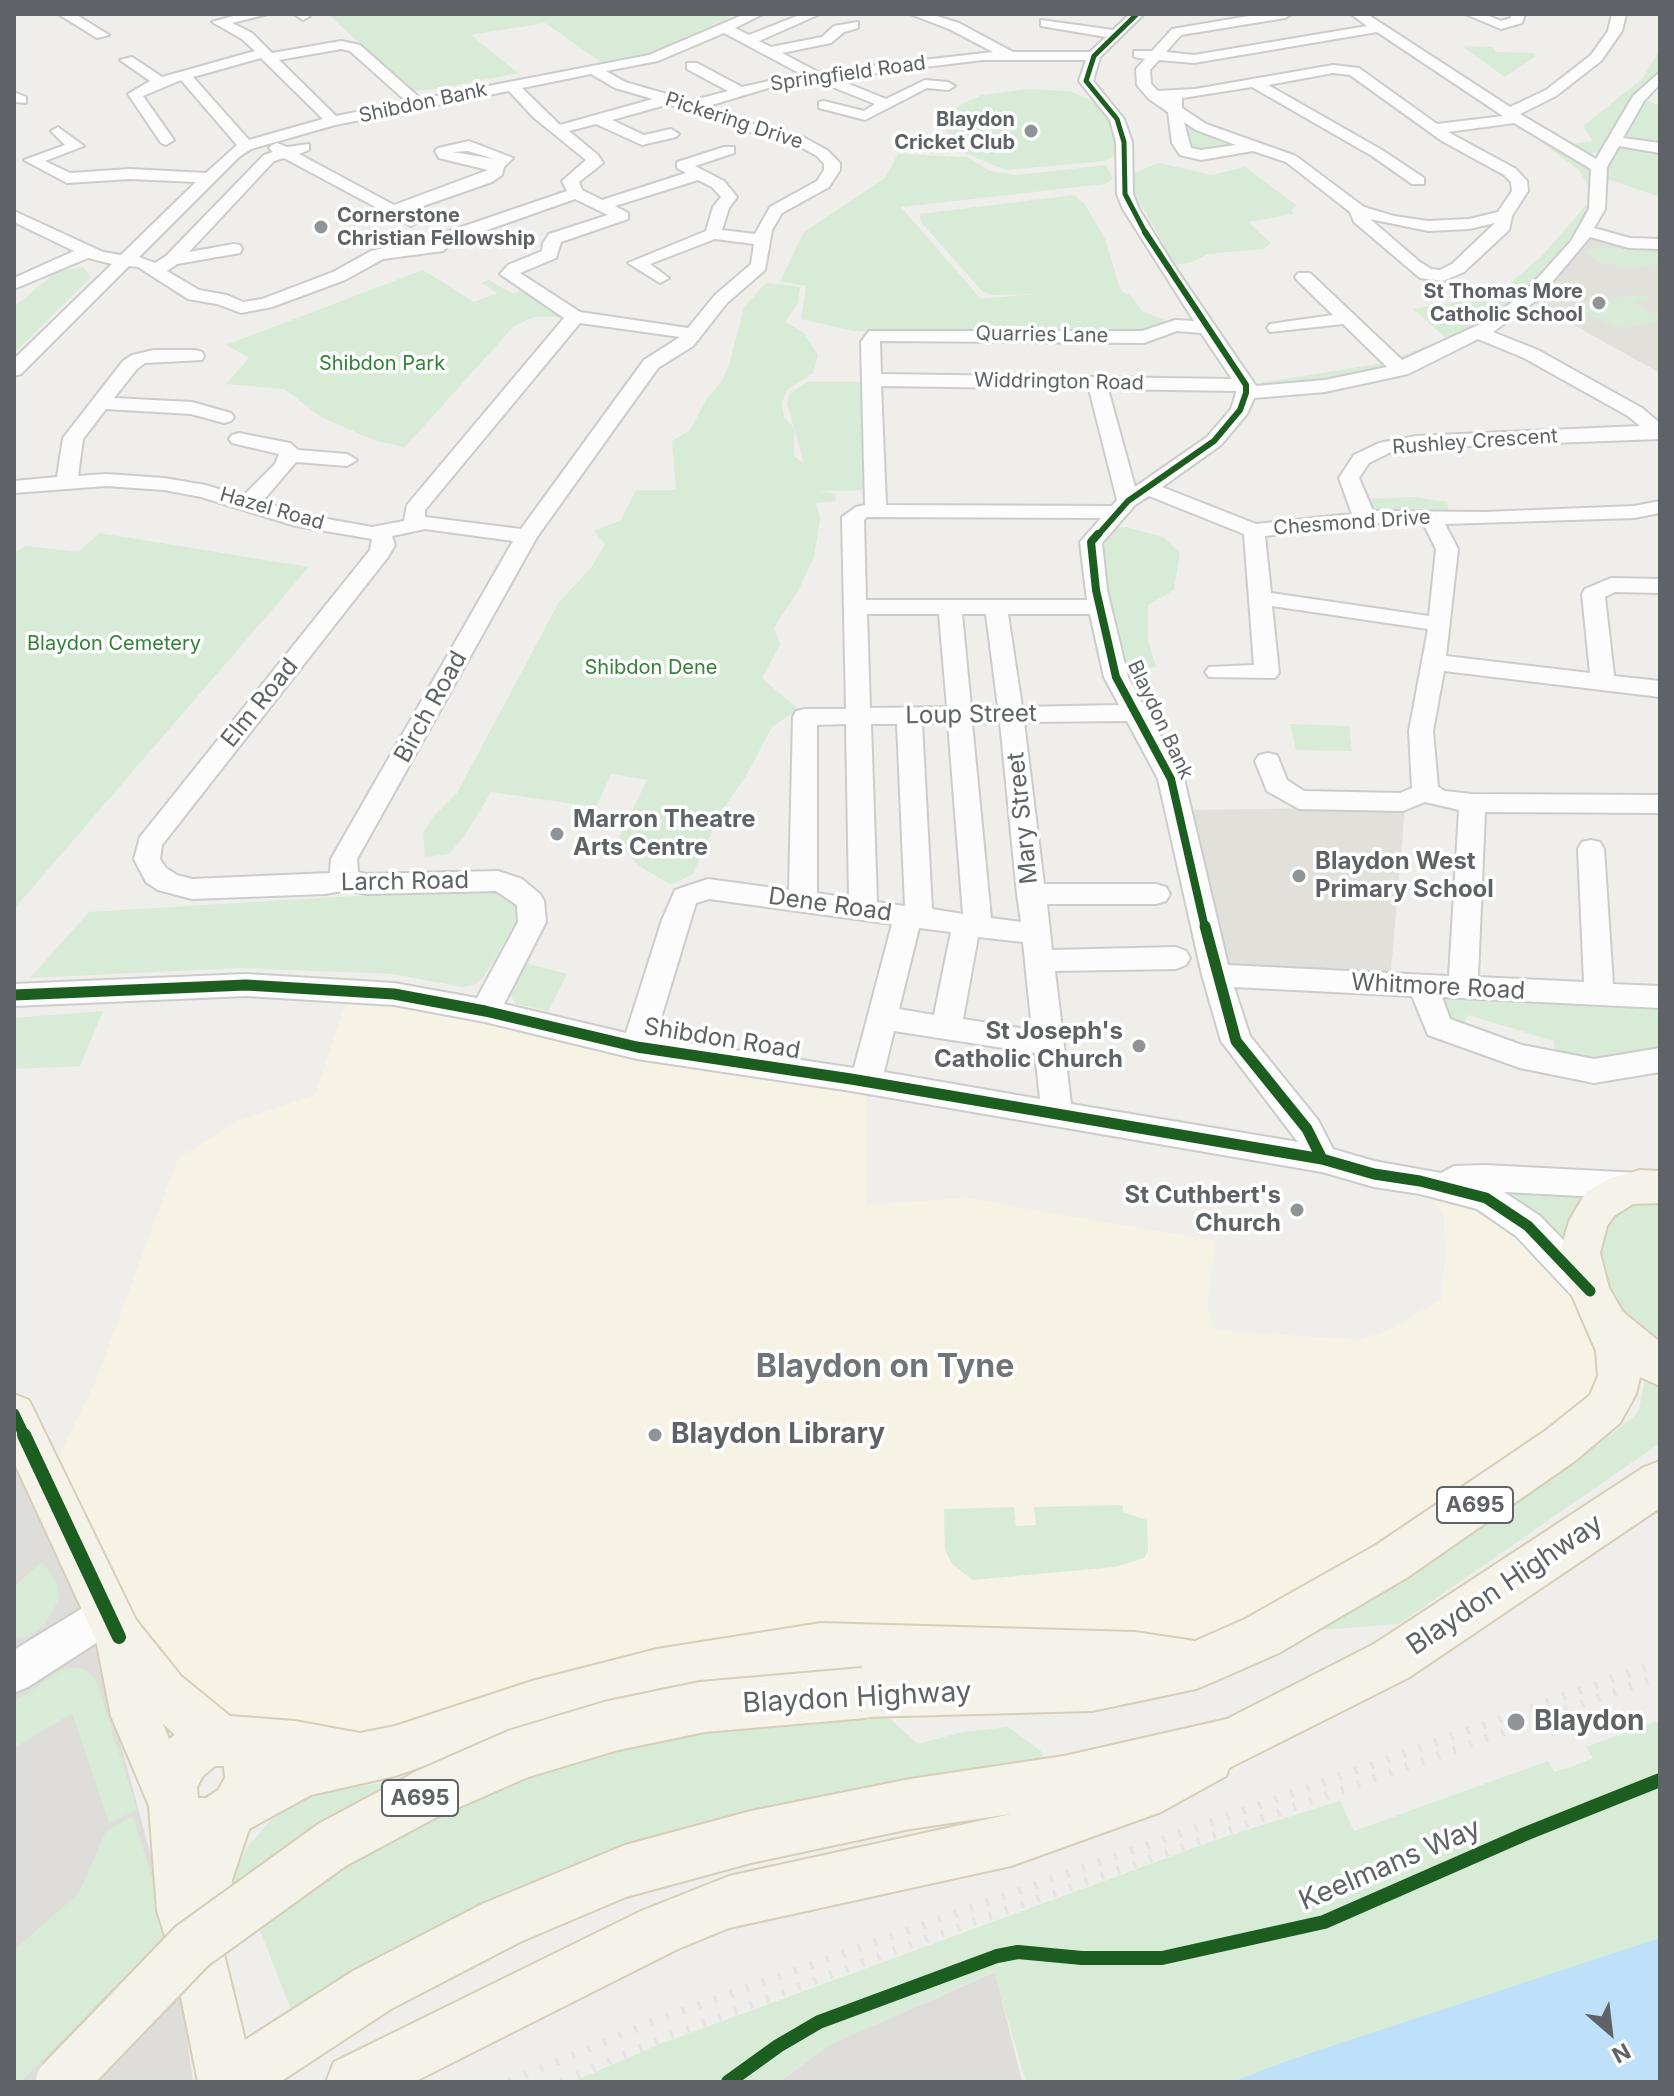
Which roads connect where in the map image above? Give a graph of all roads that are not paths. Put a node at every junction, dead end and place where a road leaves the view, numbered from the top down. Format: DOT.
graph roads {
  1 [pos="65,14"];
  2 [pos="261,14"];
  3 [pos="756,14"];
  4 [pos="813,14"];
  5 [pos="917,14"];
  6 [pos="1134,14"];
  7 [pos="1285,14"];
  8 [pos="1358,14"];
  9 [pos="1472,14"];
  10 [pos="1518,14"];
  11 [pos="1619,14"];
  12 [pos="1046,23"];
  13 [pos="853,25"];
  14 [pos="723,27"];
  15 [pos="1378,28"];
  16 [pos="333,32"];
  17 [pos="1115,34"];
  18 [pos="102,35"];
  19 [pos="749,40"];
  20 [pos="771,51"];
  21 [pos="263,52"];
  22 [pos="1097,52"];
  23 [pos="1009,55"];
  24 [pos="1153,56"];
  25 [pos="127,60"];
  26 [pos="692,66"];
  27 [pos="594,70"];
  28 [pos="184,75"];
  29 [pos="816,76"];
  30 [pos="160,82"];
  31 [pos="1255,83"];
  32 [pos="512,85"];
  33 [pos="620,85"];
  34 [pos="948,86"];
  35 [pos="1652,87"];
  36 [pos="589,90"];
  37 [pos="741,92"];
  38 [pos="1185,94"];
  39 [pos="1154,96"];
  40 [pos="534,98"];
  41 [pos="668,100"];
  42 [pos="418,104"];
  43 [pos="887,104"];
  44 [pos="824,105"];
  45 [pos="691,106"];
  46 [pos="1175,111"];
  47 [pos="865,116"];
  48 [pos="1514,116"];
  49 [pos="598,119"];
  50 [pos="333,121"];
  51 [pos="881,121"];
  52 [pos="1434,129"];
  53 [pos="557,130"];
  54 [pos="58,131"];
  55 [pos="671,134"];
  56 [pos="341,136"];
  57 [pos="166,140"];
  58 [pos="263,140"];
  59 [pos="1614,141"];
  60 [pos="313,144"];
  61 [pos="246,146"];
  62 [pos="1251,146"];
  63 [pos="1660,148"];
  64 [pos="729,150"];
  65 [pos="285,153"];
  66 [pos="496,165"];
  67 [pos="1599,167"];
  68 [pos="700,174"];
  69 [pos="209,178"];
  70 [pos="1418,181"];
  71 [pos="576,193"];
  72 [pos="601,205"];
  73 [pos="1358,210"];
  74 [pos="393,211"];
  75 [pos="14,216"];
  76 [pos="1504,216"];
  77 [pos="413,222"];
  78 [pos="1585,231"];
  79 [pos="713,234"];
  80 [pos="763,240"];
  81 [pos="1660,244"];
  82 [pos="234,249"];
  83 [pos="87,252"];
  84 [pos="128,261"];
  85 [pos="164,265"];
  86 [pos="1304,277"];
  87 [pos="660,278"];
  88 [pos="14,284"];
  89 [pos="575,317"];
  90 [pos="1347,318"];
  91 [pos="1207,328"];
  92 [pos="1276,328"];
  93 [pos="1479,333"];
  94 [pos="694,334"];
  95 [pos="1144,337"];
  96 [pos="195,356"];
  97 [pos="14,370"];
  98 [pos="1401,370"];
  99 [pos="872,380"];
  100 [pos="1097,383"];
  101 [pos="1160,384"];
  102 [pos="1246,389"];
  103 [pos="102,403"];
  104 [pos="224,417"];
  105 [pos="1659,432"];
  106 [pos="239,439"];
  107 [pos="290,456"];
  108 [pos="347,460"];
  109 [pos="67,482"];
  110 [pos="14,487"];
  111 [pos="1147,488"];
  112 [pos="246,504"];
  113 [pos="1122,506"];
  114 [pos="1660,507"];
  115 [pos="866,512"];
  116 [pos="1430,516"];
  117 [pos="1365,519"];
  118 [pos="415,524"];
  119 [pos="1254,531"];
  120 [pos="381,533"];
  121 [pos="527,536"];
  122 [pos="1660,586"];
  123 [pos="1262,598"];
  124 [pos="856,607"];
  125 [pos="950,607"];
  126 [pos="996,607"];
  127 [pos="1099,607"];
  128 [pos="1440,624"];
  129 [pos="1433,662"];
  130 [pos="1217,672"];
  131 [pos="1603,683"];
  132 [pos="1660,689"];
  133 [pos="1138,713"];
  134 [pos="1011,714"];
  135 [pos="960,715"];
  136 [pos="909,716"];
  137 [pos="857,717"];
  138 [pos="1268,761"];
  139 [pos="1425,792"];
  140 [pos="1472,803"];
  141 [pos="1660,804"];
  142 [pos="1591,849"];
  143 [pos="156,875"];
  144 [pos="348,880"];
  145 [pos="1031,894"];
  146 [pos="1156,894"];
  147 [pos="803,901"];
  148 [pos="863,908"];
  149 [pos="913,916"];
  150 [pos="972,925"];
  151 [pos="1038,948"];
  152 [pos="1176,958"];
  153 [pos="1216,975"];
  154 [pos="1423,986"];
  155 [pos="1463,987"];
  156 [pos="1599,993"];
  157 [pos="14,995"];
  158 [pos="1660,997"];
  159 [pos="485,1011"];
  160 [pos="881,1018"];
  161 [pos="946,1028"];
  162 [pos="1049,1044"];
  163 [pos="637,1047"];
  164 [pos="1660,1060"];
  165 [pos="866,1082"];
  166 [pos="1057,1116"];
  167 [pos="1322,1159"];
  168 [pos="1420,1181"];
  169 [pos="1650,1187"];
  170 [pos="1599,1308"];
  171 [pos="1660,1367"];
  172 [pos="14,1414"];
  173 [pos="1660,1482"];
  174 [pos="113,1625"];
  175 [pos="1196,1665"];
  176 [pos="14,1673"];
  177 [pos="224,1740"];
  178 [pos="1233,1742"];
  179 [pos="360,1756"];
  180 [pos="172,1801"];
  181 [pos="232,1811"];
  182 [pos="202,1967"];
  183 [pos="61,2082"];
  184 [pos="228,2082"];
  185 [pos="354,2082"];
  1 -- 18 [label="street"];
  2 -- 21 [label="street"];
  3 -- 14 [label="street, Shibdon Bank"];
  4 -- 19 [label="street"];
  5 -- 23 [label="street"];
  6 -- 17 [label="street"];
  7 -- 24 [label="street"];
  8 -- 15 [label="street"];
  9 -- 10 [label="street"];
  11 -- 48 [label="street"];
  12 -- 17 [label="street"];
  13 -- 20 [label="street"];
  14 -- 19 [label="street"];
  14 -- 27 [label="street, Shibdon Bank"];
  15 -- 24 [label="street, Springfield Road"];
  15 -- 48 [label="street"];
  16 -- 21 [label="street"];
  17 -- 22 [label="street"];
  19 -- 20 [label="street"];
  20 -- 29 [label="street"];
  21 -- 28 [label="street"];
  21 -- 42 [label="street"];
  21 -- 50 [label="street"];
  22 -- 23 [label="street, Springfield Road"];
  22 -- 24 [label="street, Springfield Road"];
  22 -- 91 [label="street"];
  23 -- 29 [label="street, Springfield Road"];
  24 -- 39 [label="street"];
  25 -- 30 [label="street"];
  26 -- 37 [label="street"];
  27 -- 32 [label="street, Shibdon Bank"];
  27 -- 33 [label="street, Pickering Drive"];
  28 -- 30 [label="street"];
  28 -- 61 [label="street"];
  29 -- 37 [label="street, Springfield Road"];
  29 -- 43 [label="street"];
  30 -- 57 [label="street"];
  31 -- 38 [label="street"];
  31 -- 52 [label="street"];
  31 -- 70 [label="street"];
  32 -- 40 [label="street"];
  32 -- 42 [label="street, Shibdon Bank"];
  33 -- 36 [label="street"];
  33 -- 41 [label="street, Pickering Drive"];
  34 -- 43 [label="street"];
  35 -- 59 [label="street"];
  37 -- 45 [label="street, Springfield Road"];
  38 -- 39 [label="street"];
  38 -- 46 [label="street"];
  39 -- 46 [label="street"];
  40 -- 53 [label="street"];
  40 -- 56 [label="street"];
  41 -- 45 [label="street, Pickering Drive"];
  41 -- 49 [label="street"];
  42 -- 50 [label="street, Shibdon Bank"];
  43 -- 47 [label="street"];
  44 -- 47 [label="street"];
  45 -- 80 [label="street, Pickering Drive"];
  46 -- 62 [label="street"];
  46 -- 62 [label="street"];
  47 -- 51 [label="street"];
  48 -- 52 [label="street"];
  48 -- 67 [label="street"];
  49 -- 53 [label="street"];
  49 -- 55 [label="street"];
  50 -- 58 [label="street, Shibdon Bank"];
  52 -- 76 [label="street"];
  53 -- 71 [label="street"];
  54 -- 69 [label="street"];
  58 -- 61 [label="street, Shibdon Bank"];
  58 -- 65 [label="street"];
  59 -- 63 [label="street"];
  59 -- 67 [label="street"];
  60 -- 65 [label="street"];
  61 -- 69 [label="street, Shibdon Bank"];
  62 -- 73 [label="street"];
  64 -- 68 [label="street"];
  65 -- 74 [label="street"];
  65 -- 85 [label="street"];
  66 -- 74 [label="street"];
  67 -- 78 [label="street, Widdrington Road"];
  68 -- 72 [label="street"];
  68 -- 79 [label="street"];
  69 -- 84 [label="street, Shibdon Bank"];
  71 -- 72 [label="street"];
  71 -- 85 [label="street"];
  72 -- 89 [label="street"];
  73 -- 76 [label="street"];
  73 -- 76 [label="street"];
  74 -- 77 [label="street"];
  75 -- 83 [label="street"];
  78 -- 81 [label="street"];
  78 -- 93 [label="street, Widdrington Road"];
  79 -- 80 [label="street"];
  79 -- 87 [label="street"];
  80 -- 94 [label="street, Pickering Drive"];
  82 -- 85 [label="street"];
  83 -- 84 [label="street"];
  83 -- 88 [label="street"];
  84 -- 85 [label="street"];
  84 -- 97 [label="street, Shibdon Bank"];
  86 -- 90 [label="street"];
  89 -- 94 [label="street"];
  89 -- 118 [label="street"];
  90 -- 92 [label="street"];
  90 -- 98 [label="street"];
  91 -- 95 [label="street, Quarries Lane"];
  91 -- 102 [label="street"];
  93 -- 98 [label="street, Widdrington Road"];
  93 -- 105 [label="street"];
  94 -- 121 [label="street, Birch Road"];
  95 -- 99 [label="street, Quarries Lane"];
  95 -- 101 [label="street"];
  96 -- 103 [label="street"];
  98 -- 102 [label="street, Widdrington Road"];
  99 -- 100 [label="street, Widdrington Road"];
  99 -- 115 [label="street"];
  100 -- 101 [label="street, Widdrington Road"];
  100 -- 113 [label="street"];
  101 -- 102 [label="street, Widdrington Road"];
  102 -- 111 [label="street, Blaydon Bank"];
  103 -- 104 [label="street"];
  103 -- 109 [label="street"];
  105 -- 117 [label="street, Rushley Crescent"];
  106 -- 107 [label="street"];
  107 -- 108 [label="street"];
  107 -- 112 [label="street"];
  109 -- 110 [label="street, Hazel Road"];
  109 -- 112 [label="street, Hazel Road"];
  111 -- 113 [label="street, Blaydon Bank"];
  111 -- 119 [label="street, Chesmond Drive"];
  112 -- 120 [label="street, Hazel Road"];
  113 -- 115 [label="street"];
  113 -- 127 [label="street, Blaydon Bank"];
  114 -- 116 [label="street, Chesmond Drive"];
  115 -- 124 [label="street"];
  116 -- 117 [label="street, Chesmond Drive"];
  116 -- 128 [label="street"];
  117 -- 119 [label="street, Chesmond Drive"];
  118 -- 120 [label="street, Hazel Road"];
  118 -- 121 [label="street, Hazel Road"];
  119 -- 123 [label="street"];
  120 -- 143 [label="street, Elm Road"];
  121 -- 144 [label="street, Birch Road"];
  122 -- 131 [label="street"];
  123 -- 128 [label="street"];
  123 -- 130 [label="street"];
  124 -- 125 [label="street"];
  124 -- 137 [label="street"];
  125 -- 126 [label="street"];
  125 -- 135 [label="street"];
  126 -- 127 [label="street"];
  126 -- 134 [label="street, Mary Street"];
  127 -- 133 [label="street, Blaydon Bank"];
  128 -- 129 [label="street"];
  129 -- 131 [label="street"];
  129 -- 139 [label="street"];
  131 -- 132 [label="street"];
  133 -- 134 [label="street, Loup Street"];
  133 -- 153 [label="street, Blaydon Bank"];
  134 -- 135 [label="street, Loup Street"];
  134 -- 145 [label="street, Mary Street"];
  135 -- 136 [label="street, Loup Street"];
  135 -- 150 [label="street"];
  136 -- 137 [label="street, Loup Street"];
  136 -- 149 [label="street"];
  137 -- 147 [label="street, Loup Street"];
  137 -- 148 [label="street"];
  138 -- 139 [label="street"];
  139 -- 140 [label="street"];
  140 -- 141 [label="street"];
  140 -- 155 [label="street"];
  142 -- 156 [label="street"];
  143 -- 144 [label="street, Larch Road"];
  144 -- 159 [label="street, Larch Road"];
  145 -- 146 [label="street"];
  145 -- 151 [label="street, Mary Street"];
  147 -- 148 [label="street, Dene Road"];
  147 -- 163 [label="street, Dene Road"];
  148 -- 149 [label="street, Dene Road"];
  149 -- 150 [label="street, Dene Road"];
  149 -- 160 [label="street"];
  150 -- 151 [label="street, Dene Road"];
  150 -- 161 [label="street"];
  151 -- 152 [label="street, Dene Road"];
  151 -- 162 [label="street, Mary Street"];
  153 -- 154 [label="street, Whitmore Road"];
  153 -- 167 [label="street, Blaydon Bank"];
  154 -- 155 [label="street, Whitmore Road"];
  154 -- 164 [label="street"];
  155 -- 156 [label="street, Whitmore Road"];
  156 -- 158 [label="street, Whitmore Road"];
  157 -- 159 [label="street, Shibdon Road"];
  159 -- 163 [label="street, Shibdon Road"];
  160 -- 161 [label="street"];
  160 -- 165 [label="street"];
  161 -- 162 [label="street"];
  162 -- 166 [label="street, Mary Street"];
  163 -- 165 [label="street, Shibdon Road"];
  165 -- 166 [label="street, Shibdon Road"];
  166 -- 167 [label="street, Shibdon Road"];
  167 -- 168 [label="street, Shibdon Road"];
  168 -- 169 [label="street"];
  168 -- 170 [label="street"];
  169 -- 170 [label="main road, Blaydon Highway"];
  170 -- 171 [label="main road"];
  170 -- 175 [label="main road, Blaydon Highway / A695"];
  172 -- 174 [label="main road"];
  173 -- 178 [label="main road, Blaydon Highway"];
  174 -- 176 [label="street"];
  174 -- 177 [label="main road"];
  174 -- 180 [label="main road"];
  175 -- 179 [label="main road"];
  175 -- 183 [label="main road, Blaydon Highway / A695, bridge"];
  177 -- 179 [label="main road"];
  177 -- 180 [label="main road"];
  177 -- 181 [label="main road"];
  178 -- 184 [label="main road, Blaydon Highway"];
  178 -- 185 [label="main road"];
  179 -- 181 [label="main road"];
  180 -- 181 [label="main road"];
  180 -- 182 [label="main road"];
  181 -- 182 [label="main road"];
  182 -- 184 [label="main road"];
}
